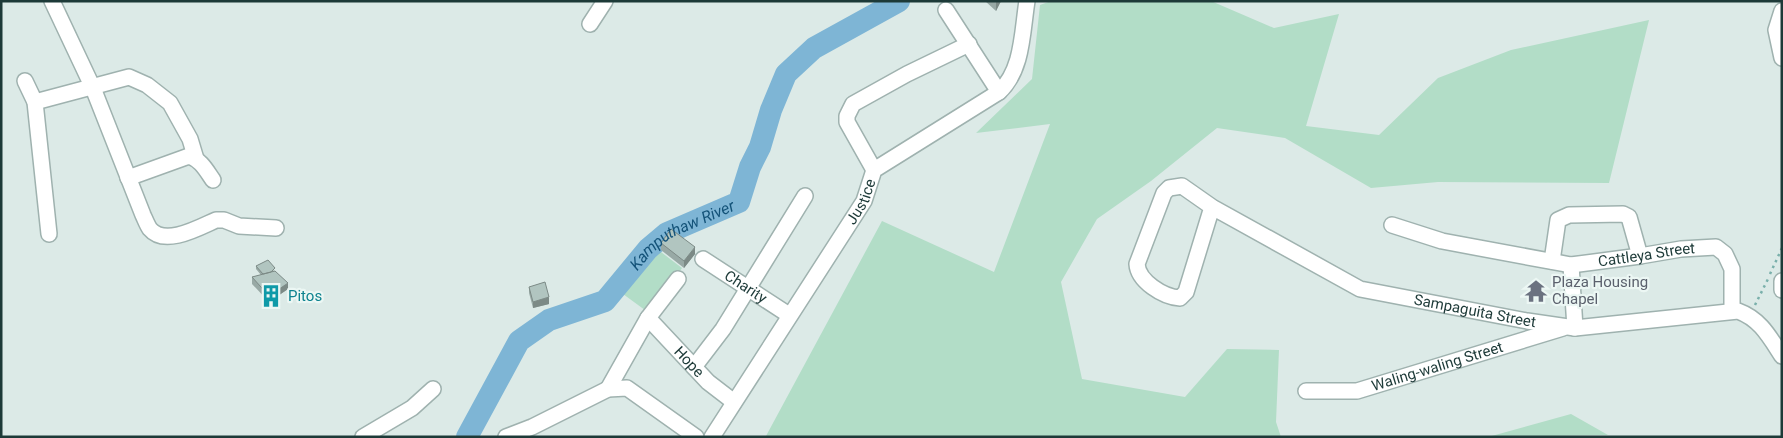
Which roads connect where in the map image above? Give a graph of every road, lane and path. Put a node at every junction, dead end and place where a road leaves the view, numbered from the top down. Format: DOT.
graph roads {
  1 [pos="52,1"];
  2 [pos="605,1"];
  3 [pos="1027,1"];
  4 [pos="946,10"];
  5 [pos="1782,11"];
  6 [pos="590,24"];
  7 [pos="969,44"];
  8 [pos="1782,58"];
  9 [pos="25,80"];
  10 [pos="93,88"];
  11 [pos="999,92"];
  12 [pos="35,102"];
  13 [pos="196,158"];
  14 [pos="874,170"];
  15 [pos="128,178"];
  16 [pos="213,180"];
  17 [pos="805,196"];
  18 [pos="1212,207"];
  19 [pos="1392,225"];
  20 [pos="276,228"];
  21 [pos="49,234"];
  22 [pos="1782,248"];
  23 [pos="1640,256"];
  24 [pos="703,259"];
  25 [pos="1552,261"];
  26 [pos="1571,265"];
  27 [pos="678,279"];
  28 [pos="1782,281"];
  29 [pos="746,289"];
  30 [pos="1782,290"];
  31 [pos="1732,311"];
  32 [pos="790,316"];
  33 [pos="1751,316"];
  34 [pos="648,318"];
  35 [pos="1571,327"];
  36 [pos="1782,356"];
  37 [pos="694,367"];
  38 [pos="608,389"];
  39 [pos="433,390"];
  40 [pos="1306,390"];
  41 [pos="734,402"];
  42 [pos="363,437"];
  43 [pos="506,437"];
  44 [pos="696,437"];
  45 [pos="712,437"];
  1 -- 10 [label="street"];
  2 -- 6 [label="street"];
  3 -- 11 [label="street, Justice"];
  4 -- 7 [label="street"];
  5 -- 8 [label="street"];
  7 -- 11 [label="street"];
  7 -- 14 [label="street"];
  9 -- 12 [label="street"];
  10 -- 12 [label="street"];
  10 -- 13 [label="street"];
  10 -- 15 [label="street"];
  11 -- 14 [label="street, Justice"];
  12 -- 21 [label="street"];
  13 -- 15 [label="street"];
  13 -- 16 [label="street"];
  14 -- 32 [label="street, Justice"];
  15 -- 20 [label="street"];
  17 -- 29 [label="street"];
  18 -- 18 [label="street, Sampaguita Street"];
  18 -- 35 [label="street, Sampaguita Street"];
  19 -- 25 [label="street, Cattleya Street"];
  22 -- 33 [label="path"];
  23 -- 25 [label="street"];
  23 -- 26 [label="street, Cattleya Street"];
  23 -- 31 [label="street, Cattleya Street"];
  24 -- 29 [label="street, Charity"];
  25 -- 26 [label="street, Cattleya Street"];
  26 -- 35 [label="street"];
  27 -- 34 [label="street"];
  28 -- 30 [label="street"];
  29 -- 32 [label="street, Charity"];
  29 -- 37 [label="street"];
  31 -- 33 [label="street, Sampaguita Street"];
  31 -- 35 [label="street, Sampaguita Street"];
  32 -- 41 [label="street, Justice"];
  33 -- 36 [label="street"];
  34 -- 37 [label="street, Hope"];
  34 -- 38 [label="street"];
  35 -- 40 [label="street, Waling-waling Street"];
  37 -- 41 [label="street, Hope"];
  38 -- 43 [label="street"];
  38 -- 44 [label="street"];
  39 -- 42 [label="street"];
  41 -- 45 [label="street, Justice"];
}
